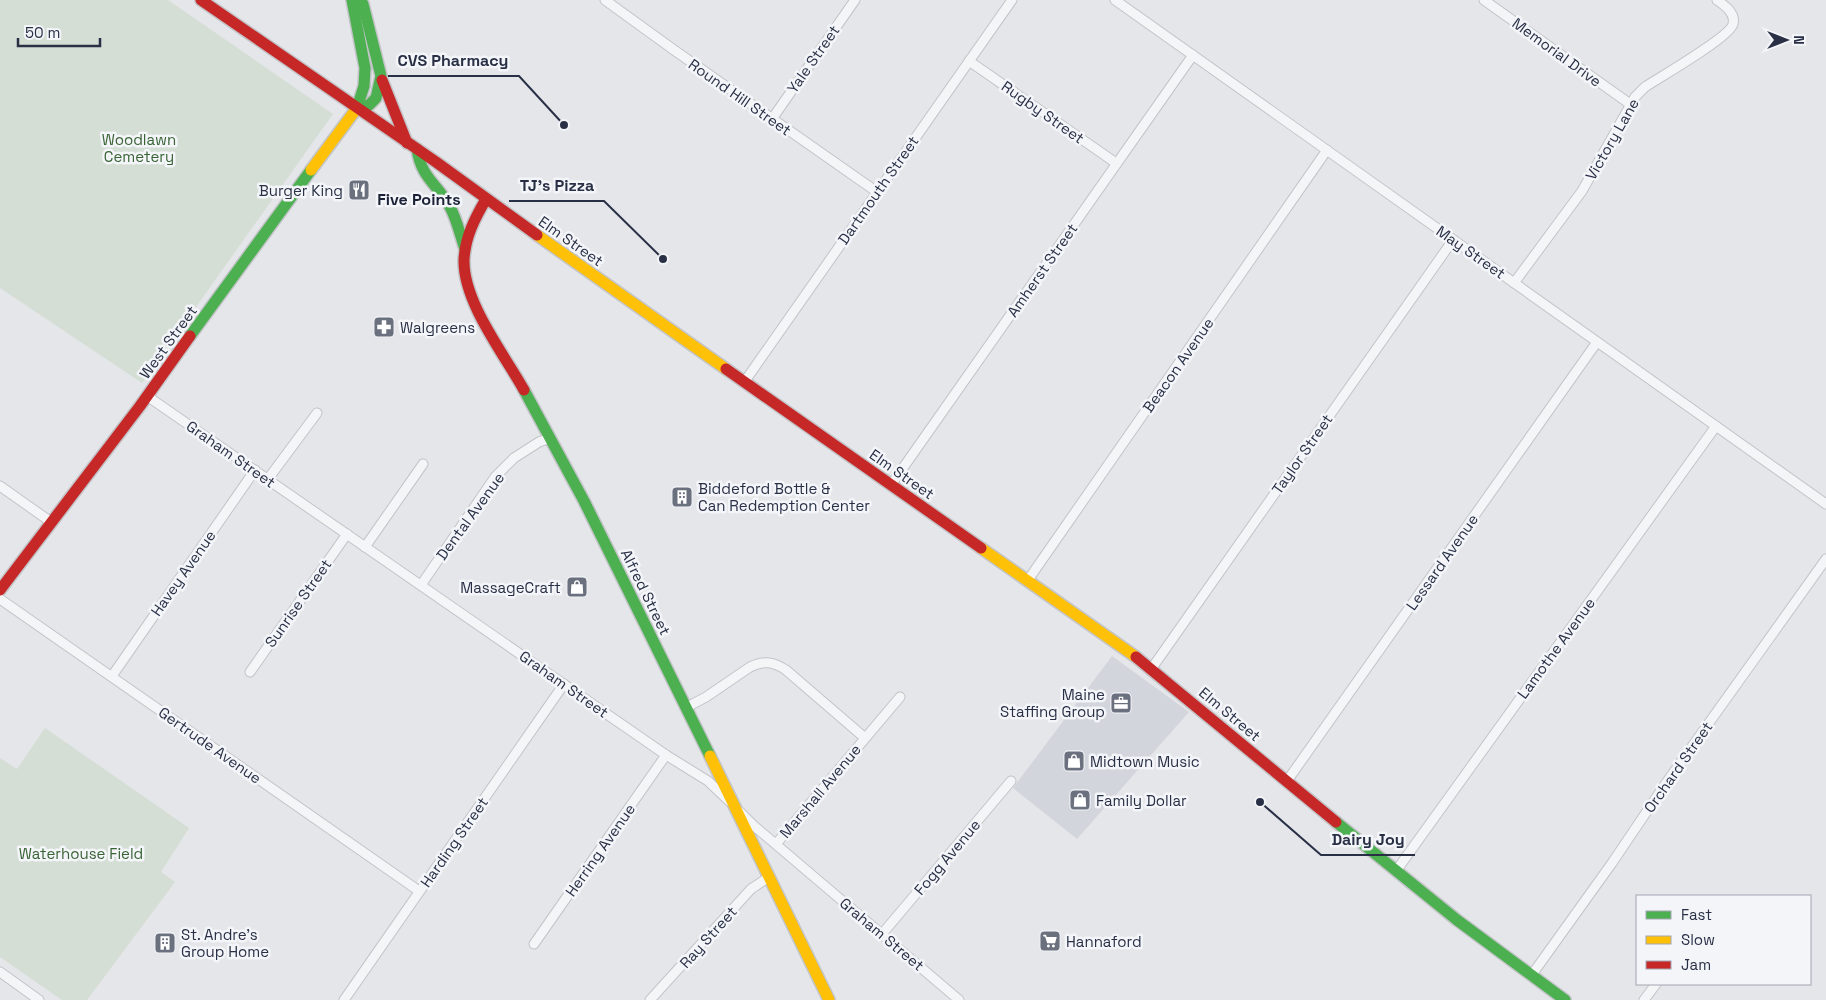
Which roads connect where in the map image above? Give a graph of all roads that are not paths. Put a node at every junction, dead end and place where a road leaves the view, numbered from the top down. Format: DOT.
graph roads {
  1 [pos="201,0"];
  2 [pos="352,0"];
  3 [pos="360,0"];
  4 [pos="605,0"];
  5 [pos="855,0"];
  6 [pos="1012,0"];
  7 [pos="1115,0"];
  8 [pos="1484,0"];
  9 [pos="1717,0"];
  10 [pos="1193,55"];
  11 [pos="969,61"];
  12 [pos="380,76"];
  13 [pos="1630,104"];
  14 [pos="357,108"];
  15 [pos="772,118"];
  16 [pos="412,146"];
  17 [pos="1327,150"];
  18 [pos="1116,163"];
  19 [pos="877,192"];
  20 [pos="486,199"];
  21 [pos="1453,240"];
  22 [pos="465,249"];
  23 [pos="1514,283"];
  24 [pos="1597,342"];
  25 [pos="745,380"];
  26 [pos="147,396"];
  27 [pos="317,413"];
  28 [pos="1716,426"];
  29 [pos="550,438"];
  30 [pos="423,464"];
  31 [pos="255,470"];
  32 [pos="268,479"];
  33 [pos="891,484"];
  34 [pos="0,486"];
  35 [pos="1826,504"];
  36 [pos="52,522"];
  37 [pos="347,534"];
  38 [pos="365,546"];
  39 [pos="1826,559"];
  40 [pos="1028,580"];
  41 [pos="421,585"];
  42 [pos="0,590"];
  43 [pos="0,599"];
  44 [pos="1152,668"];
  45 [pos="250,672"];
  46 [pos="112,676"];
  47 [pos="564,684"];
  48 [pos="900,697"];
  49 [pos="687,707"];
  50 [pos="865,738"];
  51 [pos="666,755"];
  52 [pos="1011,781"];
  53 [pos="1287,781"];
  54 [pos="735,806"];
  55 [pos="776,844"];
  56 [pos="1396,871"];
  57 [pos="769,877"];
  58 [pos="419,891"];
  59 [pos="882,934"];
  60 [pos="534,944"];
  61 [pos="0,972"];
  62 [pos="1531,976"];
  63 [pos="1655,985"];
  64 [pos="1552,996"];
  65 [pos="40,1000"];
  66 [pos="344,1000"];
  67 [pos="650,1000"];
  68 [pos="829,1000"];
  69 [pos="959,1000"];
  70 [pos="1566,1000"];
  71 [pos="1644,1000"];
  1 -- 14 [label="main road, Elm Street"];
  2 -- 14 [label="main road"];
  3 -- 12 [label="main road"];
  4 -- 15 [label="street, Round Hill Street"];
  5 -- 15 [label="street, Yale Street"];
  6 -- 11 [label="street, Dartmouth Street"];
  7 -- 10 [label="street, May Street"];
  8 -- 13 [label="street, Memorial Drive"];
  9 -- 13 [label="street, Victory Lane"];
  10 -- 17 [label="street, May Street"];
  10 -- 18 [label="street, Amherst Street"];
  11 -- 18 [label="street, Rugby Street"];
  11 -- 19 [label="street, Dartmouth Street"];
  12 -- 14 [label="main road"];
  12 -- 16 [label="main road"];
  13 -- 23 [label="street, Victory Lane"];
  14 -- 16 [label="main road, Elm Street"];
  14 -- 26 [label="main road, West Street"];
  15 -- 19 [label="street, Round Hill Street"];
  16 -- 20 [label="main road, Elm Street"];
  16 -- 22 [label="main road"];
  17 -- 21 [label="street, May Street"];
  17 -- 40 [label="street, Beacon Avenue"];
  18 -- 33 [label="street, Amherst Street"];
  19 -- 25 [label="street, Dartmouth Street"];
  20 -- 22 [label="main road, Alfred Street"];
  20 -- 25 [label="main road, Elm Street"];
  21 -- 23 [label="street, May Street"];
  21 -- 44 [label="street, Taylor Street"];
  22 -- 29 [label="main road, Alfred Street"];
  23 -- 24 [label="street, May Street"];
  24 -- 28 [label="street, May Street"];
  24 -- 53 [label="street, Lessard Avenue"];
  25 -- 33 [label="main road, Elm Street"];
  26 -- 31 [label="street, Graham Street"];
  26 -- 36 [label="main road, West Street"];
  27 -- 32 [label="street"];
  28 -- 35 [label="street, May Street"];
  28 -- 56 [label="street, Lamothe Avenue"];
  29 -- 41 [label="street, Dental Avenue"];
  29 -- 49 [label="main road, Alfred Street"];
  30 -- 38 [label="street"];
  31 -- 32 [label="street, Graham Street"];
  31 -- 46 [label="street, Havey Avenue"];
  32 -- 37 [label="street, Graham Street"];
  33 -- 40 [label="main road, Elm Street"];
  34 -- 36 [label="street"];
  36 -- 42 [label="main road, West Street"];
  37 -- 38 [label="street, Graham Street"];
  37 -- 45 [label="street, Sunrise Street"];
  38 -- 41 [label="street, Graham Street"];
  39 -- 62 [label="street, Orchard Street"];
  40 -- 44 [label="main road, Elm Street"];
  41 -- 47 [label="street, Graham Street"];
  43 -- 46 [label="street, Gertrude Avenue"];
  44 -- 53 [label="main road, Elm Street"];
  46 -- 58 [label="street, Gertrude Avenue"];
  47 -- 51 [label="street, Graham Street"];
  47 -- 58 [label="street, Harding Street"];
  48 -- 50 [label="street, Marshall Avenue"];
  49 -- 50 [label="street, Marshall Avenue"];
  49 -- 54 [label="main road, Alfred Street"];
  50 -- 55 [label="street, Marshall Avenue"];
  51 -- 54 [label="street, Graham Street"];
  51 -- 60 [label="street, Herring Avenue"];
  52 -- 59 [label="street, Fogg Avenue"];
  53 -- 56 [label="main road, Elm Street"];
  54 -- 55 [label="street, Graham Street"];
  54 -- 57 [label="main road, Alfred Street"];
  55 -- 59 [label="street, Graham Street"];
  56 -- 62 [label="main road, Elm Street"];
  57 -- 67 [label="street, Ray Street"];
  57 -- 68 [label="main road, Alfred Street"];
  58 -- 66 [label="street, Harding Street"];
  59 -- 69 [label="street, Graham Street"];
  61 -- 65 [label="street"];
  62 -- 64 [label="main road, Elm Street"];
  63 -- 71 [label="street"];
  64 -- 70 [label="main road, Elm Street"];
}
